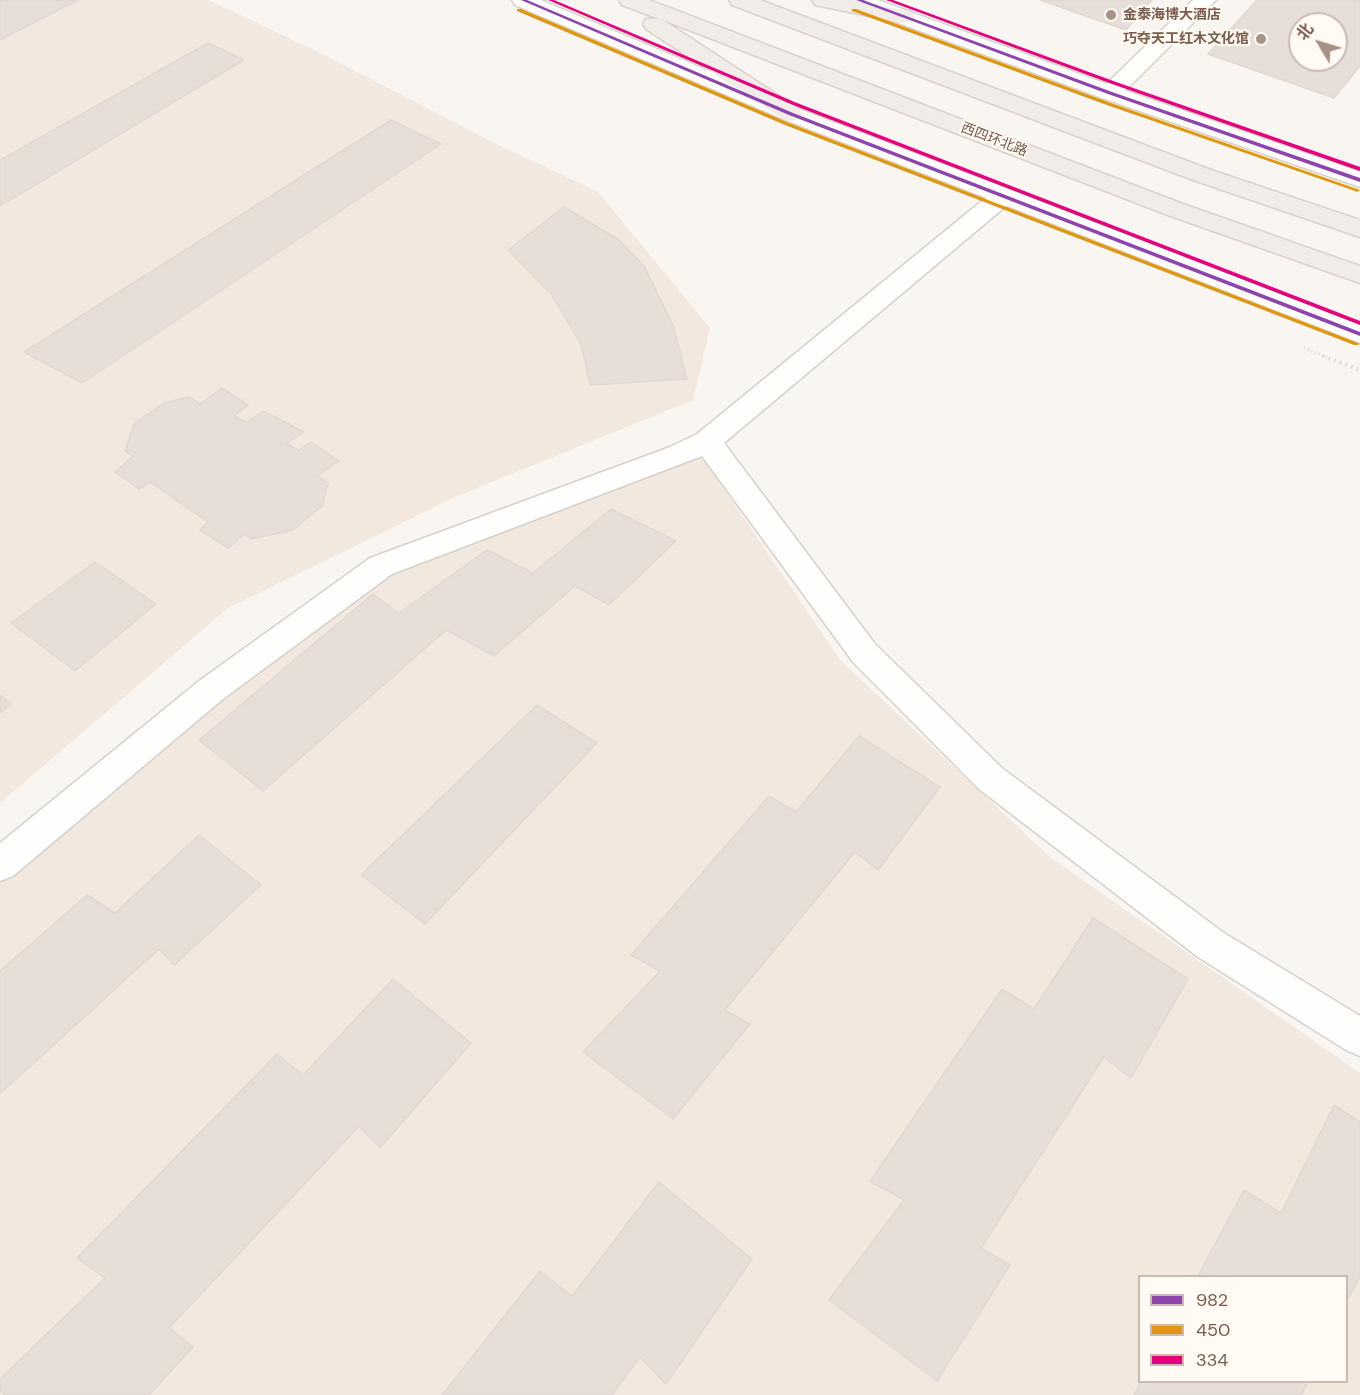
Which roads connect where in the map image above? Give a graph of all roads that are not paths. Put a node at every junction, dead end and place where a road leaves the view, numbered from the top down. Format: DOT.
graph roads {
  1 [pos="523,0"];
  2 [pos="618,0"];
  3 [pos="630,0"];
  4 [pos="741,0"];
  5 [pos="823,0"];
  6 [pos="858,0"];
  7 [pos="1205,0"];
  8 [pos="903,17"];
  9 [pos="1110,93"];
  10 [pos="791,114"];
  11 [pos="1360,180"];
  12 [pos="1003,196"];
  13 [pos="1360,229"];
  14 [pos="1360,275"];
  15 [pos="1360,334"];
  16 [pos="707,441"];
  17 [pos="0,865"];
  18 [pos="1360,1036"];
  1 -- 10 [label="street"];
  2 -- 10 [label="highway"];
  3 -- 14 [label="highway, 西四环北路"];
  4 -- 13 [label="highway"];
  5 -- 8 [label="highway"];
  6 -- 8 [label="street"];
  7 -- 9 [label="street"];
  8 -- 9 [label="street"];
  9 -- 11 [label="street"];
  10 -- 12 [label="street"];
  12 -- 15 [label="street"];
  12 -- 16 [label="street"];
  16 -- 17 [label="street"];
  16 -- 18 [label="street"];
}
